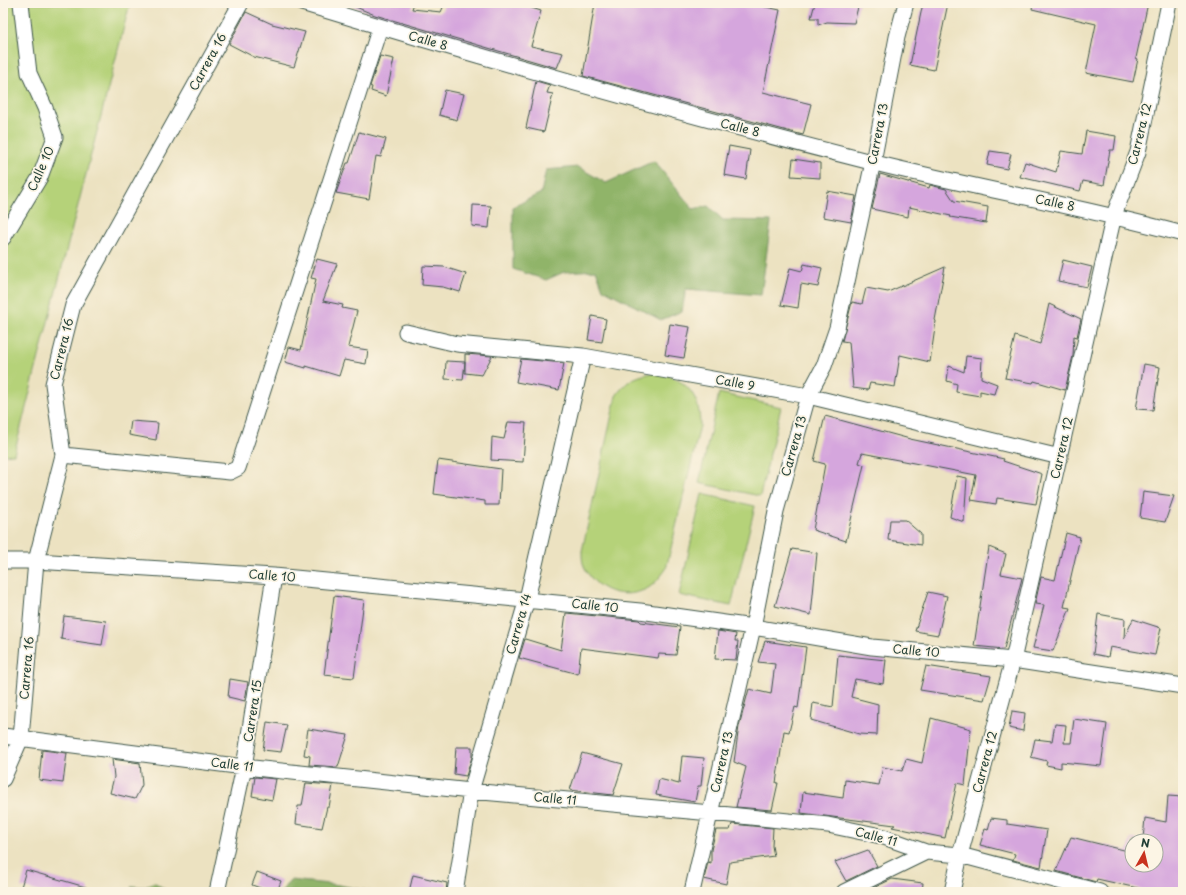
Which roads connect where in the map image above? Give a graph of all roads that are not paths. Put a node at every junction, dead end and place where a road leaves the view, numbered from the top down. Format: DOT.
graph roads {
  1 [pos="21,3"];
  2 [pos="241,3"];
  3 [pos="302,3"];
  4 [pos="906,3"];
  5 [pos="1169,3"];
  6 [pos="380,27"];
  7 [pos="873,162"];
  8 [pos="1114,216"];
  9 [pos="1183,234"];
  10 [pos="3,238"];
  11 [pos="406,332"];
  12 [pos="583,356"];
  13 [pos="808,396"];
  14 [pos="63,455"];
  15 [pos="1060,457"];
  16 [pos="3,561"];
  17 [pos="36,561"];
  18 [pos="274,576"];
  19 [pos="527,599"];
  20 [pos="754,627"];
  21 [pos="1013,660"];
  22 [pos="1183,686"];
  23 [pos="3,736"];
  24 [pos="21,738"];
  25 [pos="244,767"];
  26 [pos="3,779"];
  27 [pos="472,792"];
  28 [pos="711,812"];
  29 [pos="926,852"];
  30 [pos="960,855"];
  31 [pos="217,892"];
  32 [pos="455,892"];
  33 [pos="692,892"];
  34 [pos="844,892"];
  35 [pos="952,892"];
  36 [pos="1100,892"];
  1 -- 10 [label="street, Calle 10"];
  2 -- 14 [label="street, Carrera 16"];
  3 -- 6 [label="street, Calle 8"];
  4 -- 7 [label="street, Carrera 13"];
  5 -- 8 [label="street, Carrera 12"];
  6 -- 7 [label="street, Calle 8"];
  6 -- 14 [label="street"];
  7 -- 8 [label="street, Calle 8"];
  7 -- 13 [label="street, Carrera 13"];
  8 -- 9 [label="street, Calle 8"];
  8 -- 15 [label="street, Carrera 12"];
  11 -- 12 [label="street, Calle 9"];
  12 -- 13 [label="street, Calle 9"];
  12 -- 19 [label="street, Carrera 14"];
  13 -- 15 [label="street, Calle 9"];
  13 -- 20 [label="street, Carrera 13"];
  14 -- 17 [label="street, Carrera 16"];
  15 -- 21 [label="street, Carrera 12"];
  16 -- 17 [label="street, Calle 10"];
  17 -- 18 [label="street, Calle 10"];
  17 -- 24 [label="street, Carrera 16"];
  18 -- 19 [label="street, Calle 10"];
  18 -- 25 [label="street, Carrera 15"];
  19 -- 20 [label="street, Calle 10"];
  19 -- 27 [label="street, Carrera 14"];
  20 -- 21 [label="street, Calle 10"];
  20 -- 28 [label="street, Carrera 13"];
  21 -- 22 [label="street, Calle 10"];
  21 -- 30 [label="street, Carrera 12"];
  23 -- 24 [label="street, Calle 11"];
  24 -- 25 [label="street, Calle 11"];
  24 -- 26 [label="street, Carrera 16"];
  25 -- 27 [label="street, Calle 11"];
  25 -- 31 [label="street, Carrera 15"];
  27 -- 28 [label="street, Calle 11"];
  27 -- 32 [label="street, Carrera 14"];
  28 -- 29 [label="street, Calle 11"];
  28 -- 33 [label="street, Carrera 13"];
  29 -- 30 [label="street, Calle 11"];
  29 -- 34 [label="street"];
  30 -- 35 [label="street, Carrera 12"];
  30 -- 36 [label="street, Calle 11"];
}
